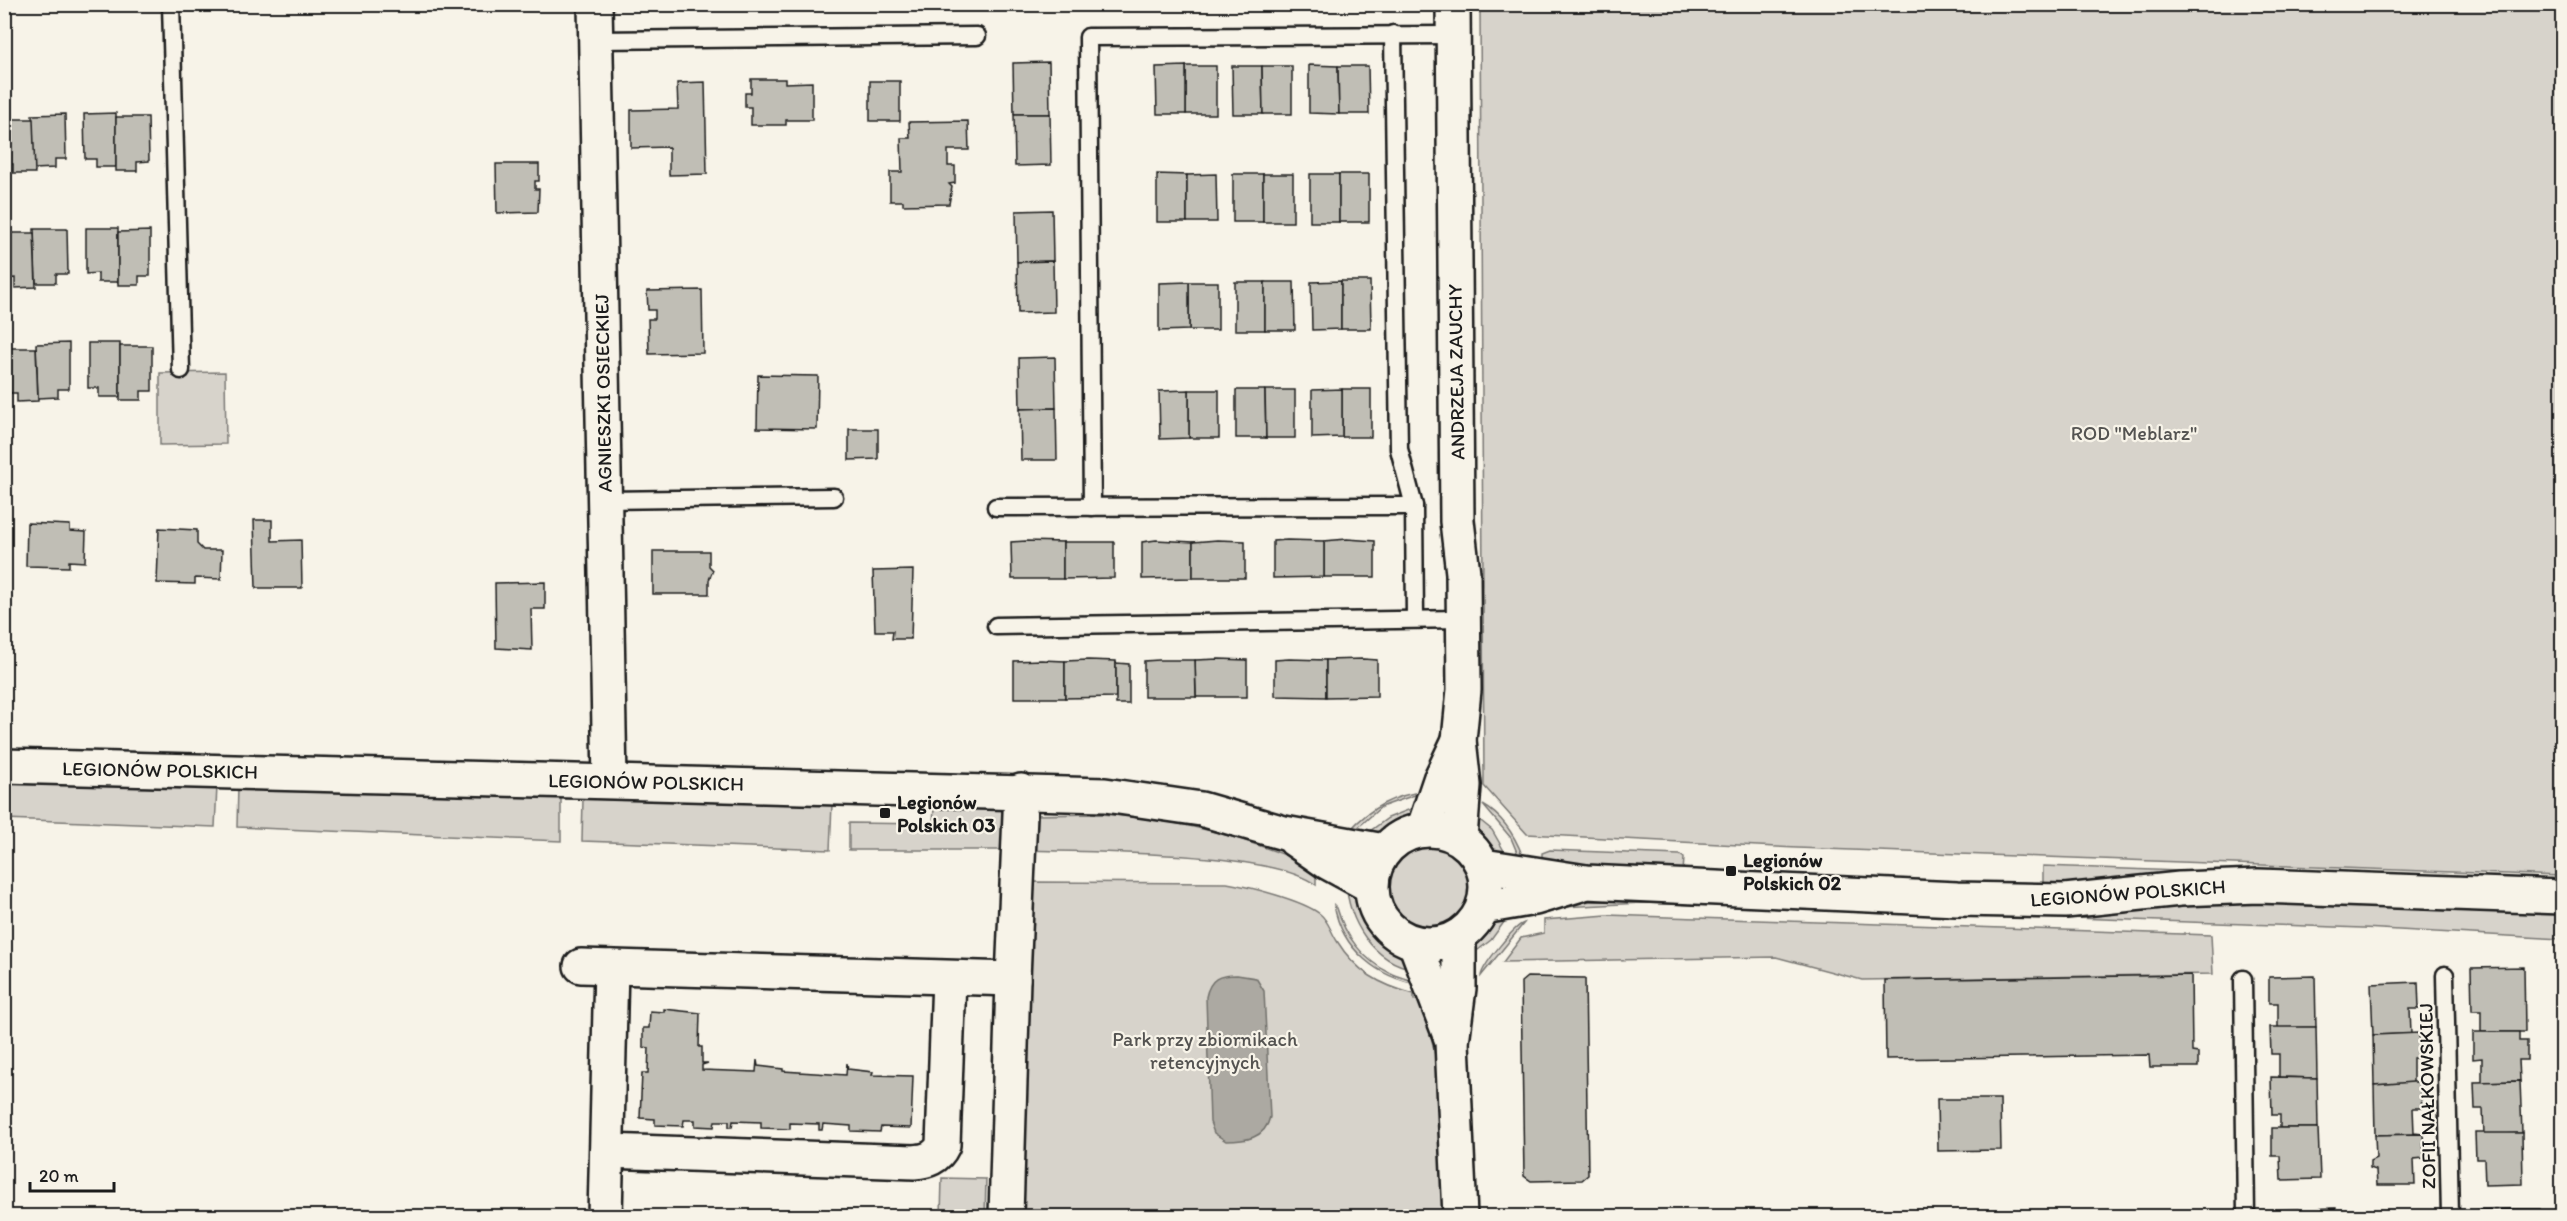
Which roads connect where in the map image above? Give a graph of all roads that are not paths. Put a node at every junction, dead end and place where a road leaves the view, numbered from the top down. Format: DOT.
graph roads {
  1 [pos="171,4"];
  2 [pos="596,4"];
  3 [pos="1453,20"];
  4 [pos="1393,34"];
  5 [pos="977,36"];
  6 [pos="596,40"];
  7 [pos="181,370"];
  8 [pos="834,497"];
  9 [pos="605,500"];
  10 [pos="1414,506"];
  11 [pos="996,507"];
  12 [pos="1092,507"];
  13 [pos="1415,619"];
  14 [pos="1463,619"];
  15 [pos="996,626"];
  16 [pos="1459,740"];
  17 [pos="4,766"];
  18 [pos="610,781"];
  19 [pos="1022,791"];
  20 [pos="1423,830"];
  21 [pos="1284,833"];
  22 [pos="1460,838"];
  23 [pos="1384,851"];
  24 [pos="1483,866"];
  25 [pos="1586,882"];
  26 [pos="1371,886"];
  27 [pos="2562,897"];
  28 [pos="1483,907"];
  29 [pos="1459,936"];
  30 [pos="1415,943"];
  31 [pos="2445,975"];
  32 [pos="949,978"];
  33 [pos="1013,979"];
  34 [pos="2243,979"];
  35 [pos="1452,1042"];
  36 [pos="607,1151"];
  37 [pos="605,1216"];
  38 [pos="1006,1216"];
  39 [pos="1460,1216"];
  40 [pos="2246,1216"];
  41 [pos="2450,1216"];
  1 -- 7 [label="lane"];
  2 -- 6 [label="street, AGNIESZKI OSIECKIEJ"];
  3 -- 4 [label="lane"];
  3 -- 14 [label="street, ANDRZEJA ZAUCHY"];
  4 -- 10 [label="lane"];
  4 -- 12 [label="lane"];
  5 -- 6 [label="lane"];
  6 -- 9 [label="street, AGNIESZKI OSIECKIEJ"];
  8 -- 9 [label="lane"];
  9 -- 18 [label="street, AGNIESZKI OSIECKIEJ"];
  10 -- 12 [label="lane"];
  10 -- 13 [label="lane"];
  11 -- 12 [label="lane"];
  13 -- 14 [label="lane"];
  13 -- 15 [label="lane"];
  14 -- 16 [label="street, ANDRZEJA ZAUCHY"];
  16 -- 20 [label="street, ANDRZEJA ZAUCHY"];
  16 -- 22 [label="street, ANDRZEJA ZAUCHY"];
  17 -- 18 [label="street, LEGIONÓW POLSKICH"];
  18 -- 19 [label="street, LEGIONÓW POLSKICH"];
  19 -- 21 [label="street, LEGIONÓW POLSKICH"];
  19 -- 33 [label="street"];
  20 -- 22 [label="street"];
  20 -- 23 [label="street"];
  21 -- 23 [label="street, LEGIONÓW POLSKICH"];
  21 -- 26 [label="street, LEGIONÓW POLSKICH"];
  22 -- 24 [label="street"];
  23 -- 26 [label="street"];
  24 -- 25 [label="street, LEGIONÓW POLSKICH"];
  24 -- 28 [label="street"];
  25 -- 27 [label="street, LEGIONÓW POLSKICH"];
  25 -- 28 [label="street, LEGIONÓW POLSKICH"];
  26 -- 30 [label="street"];
  28 -- 29 [label="street"];
  29 -- 30 [label="street"];
  29 -- 35 [label="street"];
  30 -- 35 [label="street"];
  31 -- 41 [label="lane, ZOFII NAŁKOWSKIEJ"];
  32 -- 33 [label="street"];
  32 -- 36 [label="street"];
  32 -- 36 [label="street"];
  33 -- 38 [label="street"];
  34 -- 40 [label="lane"];
  35 -- 39 [label="street"];
  36 -- 37 [label="street"];
}
